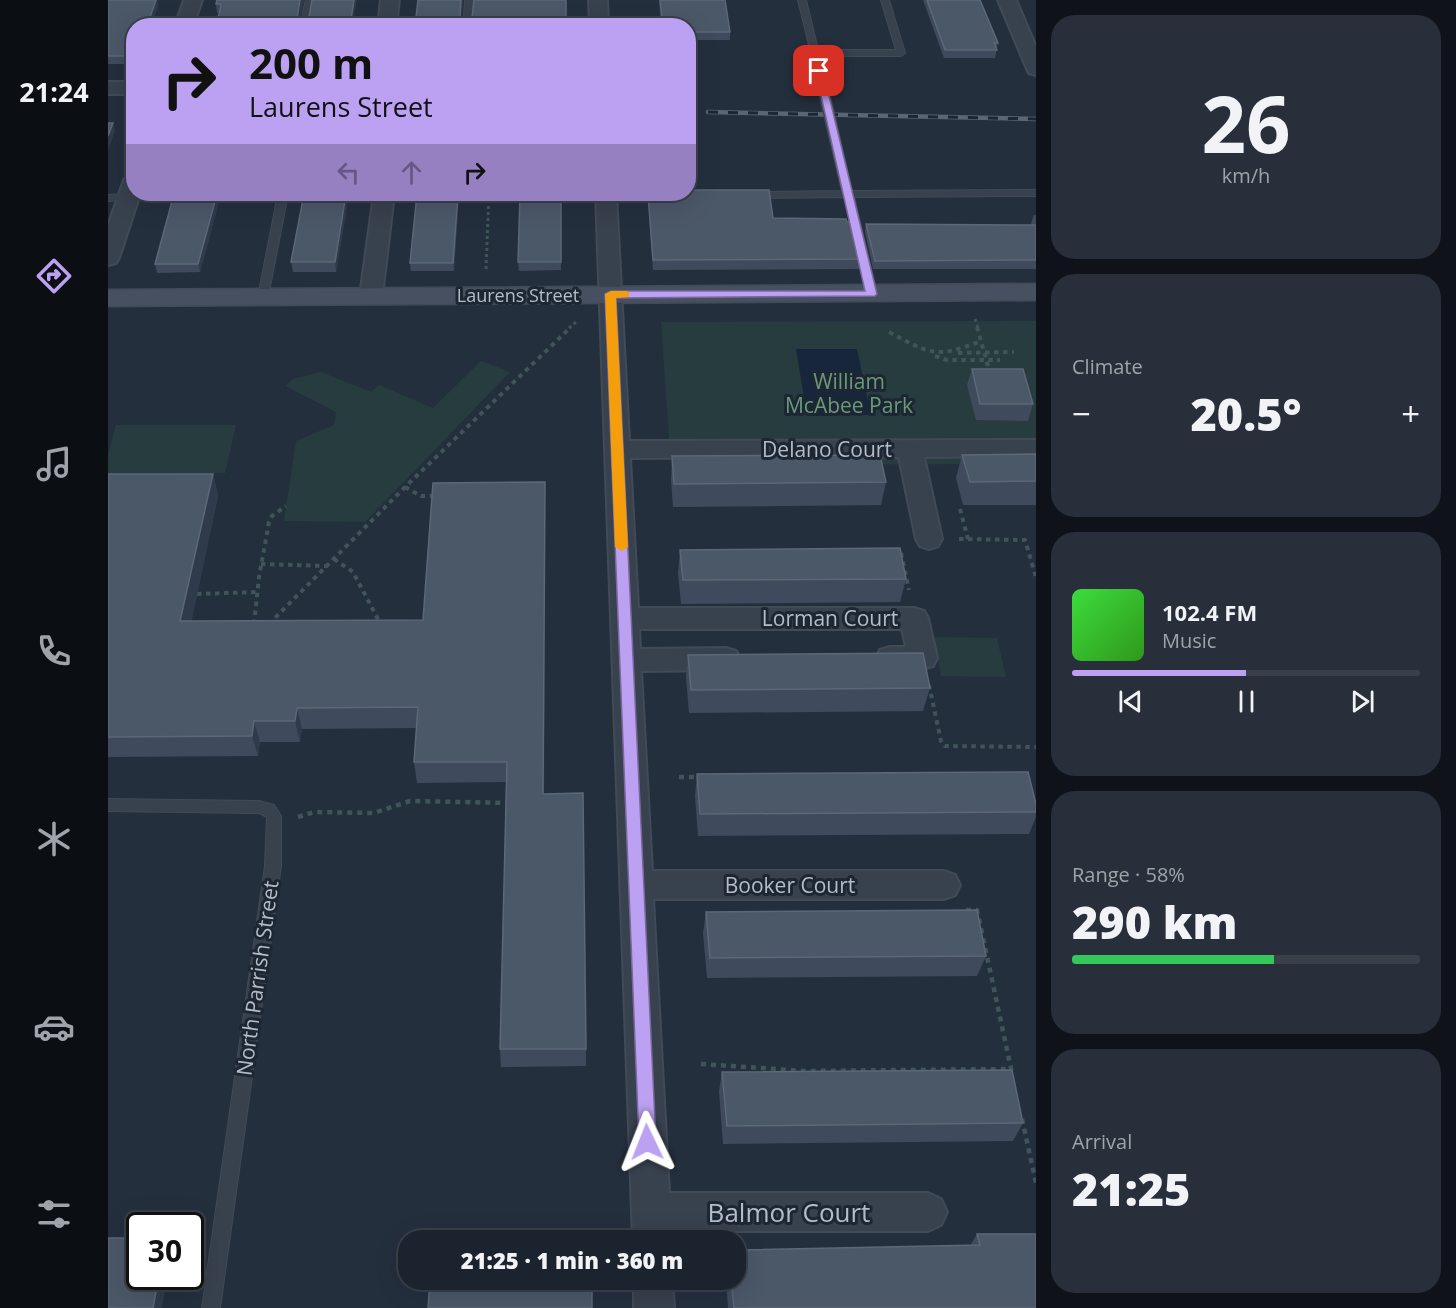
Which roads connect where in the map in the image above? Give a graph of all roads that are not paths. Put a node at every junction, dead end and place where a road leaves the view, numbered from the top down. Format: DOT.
graph roads {
  1 [pos="193,0"];
  2 [pos="310,0"];
  3 [pos="390,0"];
  4 [pos="469,0"];
  5 [pos="598,0"];
  6 [pos="802,0"];
  7 [pos="885,0"];
  8 [pos="1006,0"];
  9 [pos="187,18"];
  10 [pos="306,18"];
  11 [pos="388,18"];
  12 [pos="468,18"];
  13 [pos="599,18"];
  14 [pos="815,53"];
  15 [pos="1036,69"];
  16 [pos="108,88"];
  17 [pos="126,88"];
  18 [pos="123,192"];
  19 [pos="1036,193"];
  20 [pos="848,194"];
  21 [pos="744,195"];
  22 [pos="282,201"];
  23 [pos="383,201"];
  24 [pos="606,201"];
  25 [pos="108,258"];
  26 [pos="1036,292"];
  27 [pos="611,294"];
  28 [pos="872,294"];
  29 [pos="371,296"];
  30 [pos="108,297"];
  31 [pos="263,297"];
  32 [pos="1036,448"];
  33 [pos="910,449"];
  34 [pos="617,450"];
  35 [pos="929,539"];
  36 [pos="625,620"];
  37 [pos="865,658"];
  38 [pos="749,659"];
  39 [pos="627,660"];
  40 [pos="108,806"];
  41 [pos="636,885"];
  42 [pos="944,885"];
  43 [pos="928,1212"];
  44 [pos="651,1226"];
  45 [pos="653,1290"];
  46 [pos="211,1308"];
  47 [pos="654,1308"];
  1 -- 9 [label="street"];
  2 -- 10 [label="lane"];
  3 -- 11 [label="street"];
  4 -- 12 [label="lane"];
  5 -- 13 [label="street"];
  6 -- 14 [label="lane"];
  7 -- 14 [label="lane"];
  8 -- 15 [label="street"];
  14 -- 20 [label="lane, bridge"];
  16 -- 17 [label="street"];
  18 -- 25 [label="street"];
  19 -- 20 [label="lane"];
  20 -- 21 [label="lane"];
  20 -- 28 [label="lane"];
  22 -- 31 [label="lane"];
  23 -- 29 [label="street"];
  24 -- 27 [label="street"];
  26 -- 28 [label="street, Laurens Street"];
  27 -- 28 [label="street, Laurens Street"];
  27 -- 29 [label="street, Laurens Street"];
  27 -- 34 [label="street"];
  29 -- 31 [label="street, Laurens Street"];
  30 -- 31 [label="street, Laurens Street"];
  32 -- 33 [label="street, Delano Court"];
  33 -- 34 [label="street, Delano Court"];
  33 -- 35 [label="street"];
  34 -- 36 [label="street"];
  36 -- 37 [label="street, Lorman Court"];
  36 -- 39 [label="street"];
  38 -- 39 [label="street, Lorman Court"];
  39 -- 41 [label="street"];
  40 -- 46 [label="lane, North Parrish Street"];
  41 -- 42 [label="street, Booker Court"];
  41 -- 44 [label="street"];
  43 -- 44 [label="street, Balmor Court"];
  45 -- 47 [label="street"];
}
